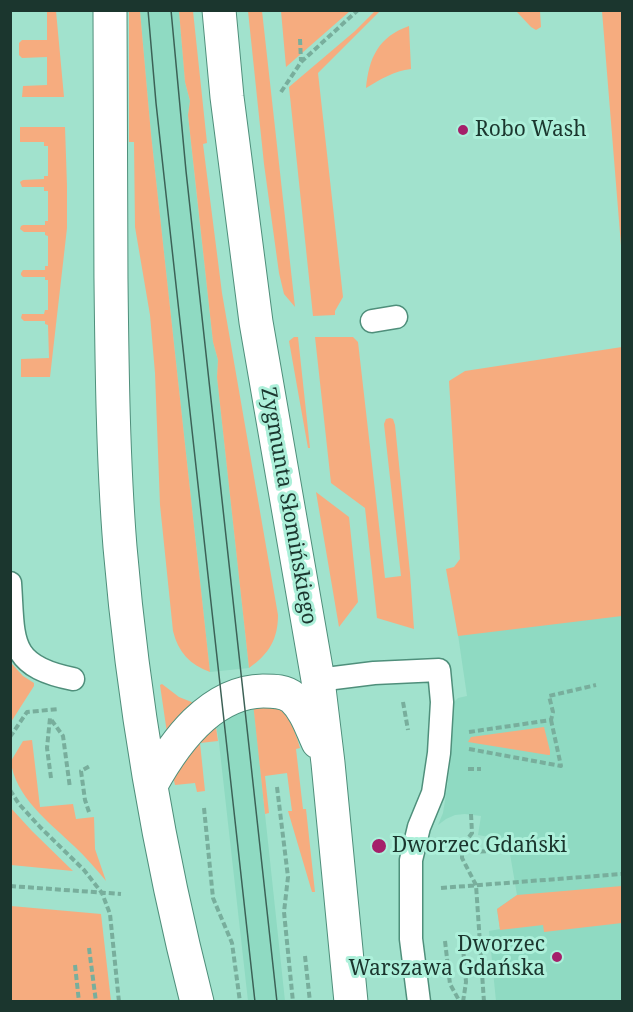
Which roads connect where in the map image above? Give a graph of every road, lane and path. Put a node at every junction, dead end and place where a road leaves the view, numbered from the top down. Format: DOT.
graph roads {
  1 [pos="110,10"];
  2 [pos="219,10"];
  3 [pos="358,10"];
  4 [pos="300,39"];
  5 [pos="301,62"];
  6 [pos="281,92"];
  7 [pos="396,317"];
  8 [pos="372,321"];
  9 [pos="10,583"];
  10 [pos="73,679"];
  11 [pos="318,680"];
  12 [pos="596,685"];
  13 [pos="404,707"];
  14 [pos="66,708"];
  15 [pos="551,720"];
  16 [pos="408,730"];
  17 [pos="465,732"];
  18 [pos="10,737"];
  19 [pos="466,749"];
  20 [pos="328,763"];
  21 [pos="90,766"];
  22 [pos="468,769"];
  23 [pos="481,769"];
  24 [pos="51,778"];
  25 [pos="151,785"];
  26 [pos="277,787"];
  27 [pos="70,788"];
  28 [pos="10,790"];
  29 [pos="204,808"];
  30 [pos="89,812"];
  31 [pos="471,814"];
  32 [pos="494,851"];
  33 [pos="462,852"];
  34 [pos="622,874"];
  35 [pos="476,885"];
  36 [pos="10,886"];
  37 [pos="432,888"];
  38 [pos="102,893"];
  39 [pos="121,894"];
  40 [pos="181,937"];
  41 [pos="446,941"];
  42 [pos="90,948"];
  43 [pos="464,948"];
  44 [pos="305,956"];
  45 [pos="75,965"];
  46 [pos="97,1001"];
  47 [pos="79,1002"];
  48 [pos="119,1002"];
  49 [pos="180,1002"];
  50 [pos="197,1002"];
  51 [pos="240,1002"];
  52 [pos="293,1002"];
  53 [pos="310,1002"];
  54 [pos="351,1002"];
  55 [pos="419,1002"];
  56 [pos="462,1002"];
  57 [pos="484,1002"];
  1 -- 25 [label="main road"];
  2 -- 11 [label="main road, Zygmunta Słomińskiego"];
  3 -- 5 [label="path"];
  4 -- 5 [label="path"];
  5 -- 6 [label="path"];
  7 -- 8 [label="lane"];
  9 -- 10 [label="lane"];
  11 -- 20 [label="main road, Zygmunta Słomińskiego"];
  11 -- 55 [label="lane"];
  12 -- 15 [label="path"];
  13 -- 16 [label="path"];
  14 -- 18 [label="path"];
  15 -- 17 [label="path"];
  15 -- 19 [label="path"];
  20 -- 25 [label="main road"];
  20 -- 54 [label="main road, Zygmunta Słomińskiego"];
  21 -- 30 [label="path"];
  22 -- 23 [label="path"];
  24 -- 27 [label="path"];
  25 -- 40 [label="main road"];
  26 -- 52 [label="path"];
  28 -- 38 [label="path"];
  29 -- 51 [label="path"];
  31 -- 33 [label="path"];
  32 -- 33 [label="path"];
  33 -- 35 [label="path"];
  34 -- 35 [label="path"];
  35 -- 37 [label="path"];
  35 -- 57 [label="path"];
  36 -- 38 [label="path"];
  38 -- 39 [label="path"];
  38 -- 48 [label="path"];
  40 -- 49 [label="main road"];
  40 -- 50 [label="main road"];
  41 -- 56 [label="path"];
  42 -- 46 [label="path"];
  43 -- 56 [label="path"];
  44 -- 53 [label="path"];
  45 -- 47 [label="path"];
}
